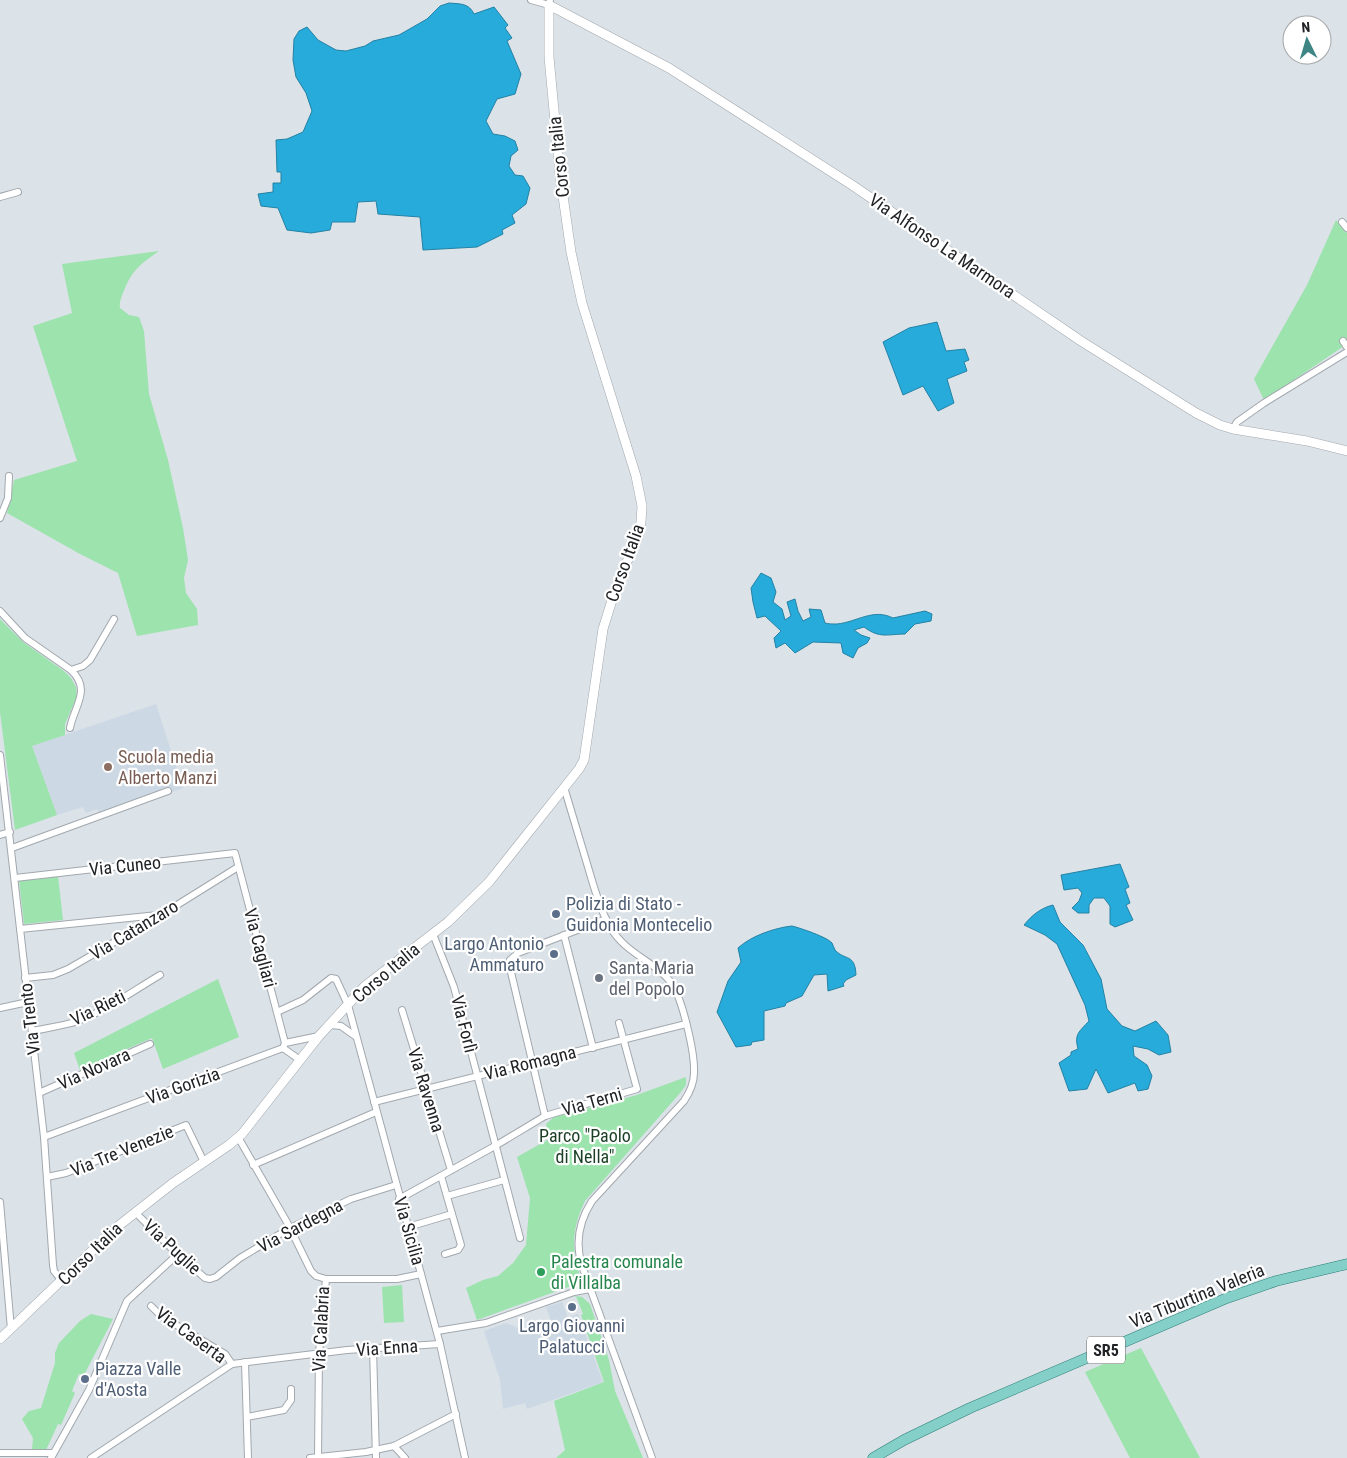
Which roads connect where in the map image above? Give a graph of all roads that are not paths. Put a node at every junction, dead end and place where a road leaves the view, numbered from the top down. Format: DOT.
graph roads {
  1 [pos="531,0"];
  2 [pos="550,3"];
  3 [pos="18,192"];
  4 [pos="0,197"];
  5 [pos="1342,222"];
  6 [pos="1347,228"];
  7 [pos="1347,352"];
  8 [pos="1233,429"];
  9 [pos="1347,451"];
  10 [pos="9,476"];
  11 [pos="0,518"];
  12 [pos="0,611"];
  13 [pos="114,619"];
  14 [pos="71,670"];
  15 [pos="70,728"];
  16 [pos="0,755"];
  17 [pos="564,787"];
  18 [pos="168,791"];
  19 [pos="10,832"];
  20 [pos="0,834"];
  21 [pos="12,848"];
  22 [pos="235,853"];
  23 [pos="238,866"];
  24 [pos="15,878"];
  25 [pos="161,915"];
  26 [pos="606,920"];
  27 [pos="20,929"];
  28 [pos="433,934"];
  29 [pos="564,935"];
  30 [pos="160,975"];
  31 [pos="25,978"];
  32 [pos="28,1002"];
  33 [pos="348,1005"];
  34 [pos="0,1008"];
  35 [pos="402,1010"];
  36 [pos="277,1012"];
  37 [pos="619,1023"];
  38 [pos="330,1024"];
  39 [pos="686,1024"];
  40 [pos="32,1031"];
  41 [pos="319,1036"];
  42 [pos="356,1036"];
  43 [pos="623,1040"];
  44 [pos="150,1044"];
  45 [pos="284,1045"];
  46 [pos="593,1048"];
  47 [pos="300,1060"];
  48 [pos="532,1063"];
  49 [pos="477,1076"];
  50 [pos="426,1089"];
  51 [pos="39,1093"];
  52 [pos="374,1102"];
  53 [pos="376,1112"];
  54 [pos="545,1116"];
  55 [pos="44,1136"];
  56 [pos="238,1137"];
  57 [pos="495,1146"];
  58 [pos="204,1162"];
  59 [pos="253,1165"];
  60 [pos="451,1170"];
  61 [pos="441,1176"];
  62 [pos="47,1178"];
  63 [pos="504,1180"];
  64 [pos="396,1185"];
  65 [pos="447,1196"];
  66 [pos="400,1199"];
  67 [pos="0,1202"];
  68 [pos="135,1212"];
  69 [pos="452,1214"];
  70 [pos="408,1227"];
  71 [pos="290,1228"];
  72 [pos="520,1238"];
  73 [pos="445,1254"];
  74 [pos="178,1255"];
  75 [pos="1347,1264"];
  76 [pos="421,1274"];
  77 [pos="210,1279"];
  78 [pos="326,1279"];
  79 [pos="62,1281"];
  80 [pos="590,1288"];
  81 [pos="151,1306"];
  82 [pos="11,1329"];
  83 [pos="437,1331"];
  84 [pos="0,1339"];
  85 [pos="440,1344"];
  86 [pos="373,1348"];
  87 [pos="319,1353"];
  88 [pos="245,1362"];
  89 [pos="232,1364"];
  90 [pos="291,1390"];
  91 [pos="456,1414"];
  92 [pos="247,1417"];
  93 [pos="394,1446"];
  94 [pos="376,1450"];
  95 [pos="0,1452"];
  96 [pos="52,1456"];
  97 [pos="650,1457"];
  98 [pos="90,1458"];
  99 [pos="248,1458"];
  100 [pos="310,1458"];
  101 [pos="318,1458"];
  102 [pos="376,1458"];
  103 [pos="405,1458"];
  104 [pos="465,1458"];
  105 [pos="873,1458"];
  1 -- 2 [label="street"];
  2 -- 8 [label="street, Via Alfonso La Marmora"];
  2 -- 17 [label="street, Corso Italia"];
  3 -- 4 [label="street"];
  5 -- 6 [label="street"];
  7 -- 8 [label="street"];
  8 -- 9 [label="street, Via Alfonso La Marmora"];
  10 -- 11 [label="street"];
  12 -- 14 [label="street"];
  13 -- 14 [label="street"];
  14 -- 15 [label="street"];
  16 -- 19 [label="street, Via Trento"];
  17 -- 26 [label="street"];
  17 -- 28 [label="street, Corso Italia"];
  18 -- 21 [label="street"];
  19 -- 20 [label="street"];
  19 -- 21 [label="street, Via Trento"];
  21 -- 24 [label="street, Via Trento"];
  22 -- 23 [label="street, Via Cagliari"];
  22 -- 24 [label="street, Via Cuneo"];
  23 -- 25 [label="street, Via Catanzaro"];
  23 -- 36 [label="street, Via Cagliari"];
  24 -- 27 [label="street, Via Trento"];
  25 -- 27 [label="street"];
  25 -- 31 [label="street, Via Catanzaro"];
  26 -- 29 [label="street"];
  26 -- 39 [label="street"];
  27 -- 31 [label="street, Via Trento"];
  28 -- 33 [label="street, Corso Italia"];
  28 -- 49 [label="street, Via Forlì"];
  29 -- 46 [label="street"];
  29 -- 48 [label="street"];
  30 -- 40 [label="street, Via Rieti"];
  31 -- 32 [label="street, Via Trento"];
  32 -- 34 [label="street"];
  32 -- 40 [label="street, Via Trento"];
  33 -- 36 [label="street, Via Sicilia"];
  33 -- 38 [label="street, Corso Italia"];
  33 -- 42 [label="street, Via Sicilia"];
  35 -- 50 [label="street, Via Ravenna"];
  36 -- 45 [label="street, Via Cagliari"];
  37 -- 43 [label="street"];
  38 -- 41 [label="street, Corso Italia"];
  38 -- 42 [label="street"];
  39 -- 43 [label="street, Via Romagna"];
  39 -- 80 [label="street"];
  40 -- 51 [label="street, Via Trento"];
  41 -- 45 [label="street, Via Gorizia"];
  41 -- 47 [label="street, Corso Italia"];
  42 -- 52 [label="street, Via Sicilia"];
  43 -- 46 [label="street, Via Romagna"];
  43 -- 54 [label="street, Via Terni"];
  44 -- 51 [label="street, Via Novara"];
  45 -- 47 [label="street"];
  45 -- 55 [label="street, Via Gorizia"];
  46 -- 48 [label="street, Via Romagna"];
  47 -- 56 [label="street, Corso Italia"];
  48 -- 49 [label="street, Via Romagna"];
  48 -- 54 [label="street"];
  49 -- 50 [label="street, Via Romagna"];
  49 -- 57 [label="street, Via Forlì"];
  50 -- 52 [label="street, Via Romagna"];
  50 -- 60 [label="street, Via Ravenna"];
  51 -- 55 [label="street, Via Trento"];
  52 -- 53 [label="street, Via Sicilia"];
  53 -- 59 [label="street"];
  53 -- 64 [label="street, Via Sicilia"];
  54 -- 57 [label="street, Via Terni"];
  55 -- 62 [label="street, Via Trento"];
  56 -- 58 [label="street, Corso Italia"];
  56 -- 59 [label="street, Via Calabria"];
  57 -- 60 [label="street, Via Terni"];
  57 -- 63 [label="street, Via Forlì"];
  58 -- 62 [label="street, Via Tre Venezie"];
  58 -- 68 [label="street, Corso Italia"];
  59 -- 71 [label="street, Via Calabria"];
  60 -- 61 [label="street, Via Terni"];
  61 -- 65 [label="street"];
  61 -- 66 [label="street, Via Terni"];
  62 -- 79 [label="street, Via Trento"];
  63 -- 65 [label="street"];
  63 -- 72 [label="street, Via Forlì"];
  64 -- 66 [label="street, Via Sicilia"];
  64 -- 71 [label="street, Via Sardegna"];
  65 -- 69 [label="street"];
  66 -- 70 [label="street, Via Sicilia"];
  67 -- 82 [label="street"];
  68 -- 74 [label="street, Via Puglie"];
  68 -- 79 [label="street, Corso Italia"];
  69 -- 70 [label="street"];
  69 -- 73 [label="street"];
  70 -- 76 [label="street, Via Sicilia"];
  71 -- 77 [label="street, Via Sardegna"];
  71 -- 78 [label="street, Via Calabria"];
  74 -- 77 [label="street, Via Puglie"];
  74 -- 96 [label="street"];
  75 -- 105 [label="main road, Via Tiburtina Valeria / SR5"];
  76 -- 78 [label="street"];
  76 -- 83 [label="street, Via Sicilia"];
  78 -- 87 [label="street, Via Calabria"];
  79 -- 82 [label="street, Corso Italia"];
  80 -- 83 [label="street"];
  80 -- 97 [label="street"];
  81 -- 89 [label="street, Via Caserta"];
  82 -- 84 [label="street, Corso Italia"];
  83 -- 85 [label="street, Via Sicilia"];
  85 -- 86 [label="street, Via Enna"];
  85 -- 91 [label="street, Via Sicilia"];
  86 -- 87 [label="street, Via Enna"];
  86 -- 94 [label="street"];
  87 -- 88 [label="street, Via Enna"];
  87 -- 101 [label="street, Via Calabria"];
  88 -- 89 [label="street, Via Enna"];
  88 -- 92 [label="street"];
  89 -- 98 [label="street"];
  90 -- 92 [label="street"];
  91 -- 93 [label="street"];
  91 -- 104 [label="street, Via Sicilia"];
  92 -- 99 [label="street"];
  93 -- 94 [label="street"];
  93 -- 103 [label="street"];
  94 -- 101 [label="street"];
  94 -- 102 [label="street"];
  95 -- 96 [label="street"];
  100 -- 101 [label="street"];
}
